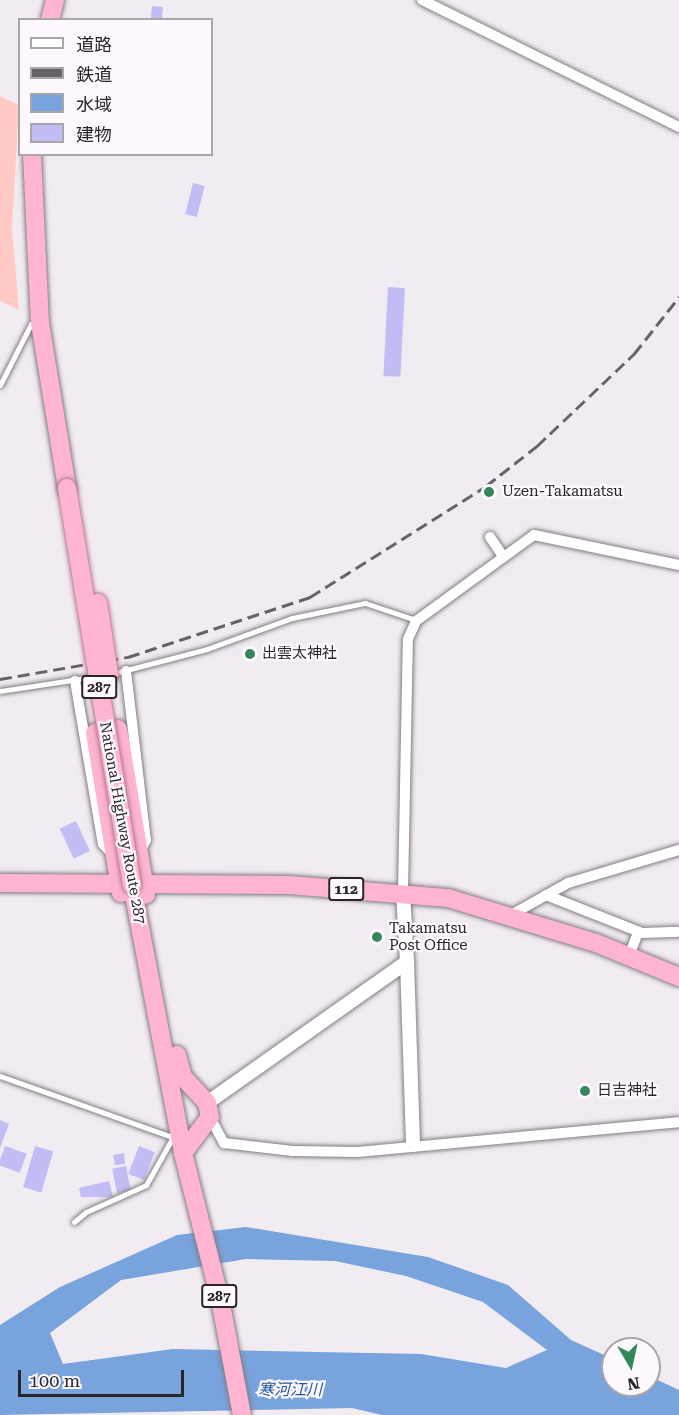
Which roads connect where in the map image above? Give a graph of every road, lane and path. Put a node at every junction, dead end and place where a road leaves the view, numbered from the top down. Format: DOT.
graph roads {
  1 [pos="55,0"];
  2 [pos="422,0"];
  3 [pos="50,18"];
  4 [pos="679,128"];
  5 [pos="32,156"];
  6 [pos="40,323"];
  7 [pos="0,385"];
  8 [pos="68,488"];
  9 [pos="490,537"];
  10 [pos="503,556"];
  11 [pos="679,565"];
  12 [pos="416,621"];
  13 [pos="126,671"];
  14 [pos="75,681"];
  15 [pos="0,691"];
  16 [pos="679,850"];
  17 [pos="139,853"];
  18 [pos="115,857"];
  19 [pos="119,882"];
  20 [pos="0,883"];
  21 [pos="143,883"];
  22 [pos="403,892"];
  23 [pos="546,895"];
  24 [pos="509,916"];
  25 [pos="638,932"];
  26 [pos="679,932"];
  27 [pos="629,956"];
  28 [pos="407,962"];
  29 [pos="679,977"];
  30 [pos="0,1076"];
  31 [pos="209,1110"];
  32 [pos="679,1122"];
  33 [pos="178,1142"];
  34 [pos="413,1145"];
  35 [pos="74,1222"];
  36 [pos="242,1415"];
  1 -- 3 [label="highway"];
  2 -- 4 [label="street"];
  5 -- 6 [label="highway, National Highway Route 287 / 287"];
  6 -- 7 [label="lane"];
  6 -- 8 [label="highway, National Highway Route 287 / 287"];
  8 -- 17 [label="highway, 287, bridge"];
  8 -- 18 [label="highway, 287"];
  8 -- 33 [label="highway, National Highway Route 287 / 287, bridge"];
  9 -- 10 [label="street"];
  10 -- 11 [label="street"];
  10 -- 12 [label="street"];
  12 -- 13 [label="lane"];
  12 -- 22 [label="street"];
  13 -- 14 [label="lane"];
  13 -- 17 [label="street"];
  14 -- 15 [label="lane"];
  14 -- 18 [label="street"];
  16 -- 23 [label="street"];
  17 -- 21 [label="highway, 287"];
  18 -- 19 [label="highway, 287"];
  19 -- 20 [label="highway, 112"];
  19 -- 21 [label="highway, 112"];
  19 -- 33 [label="highway, 287"];
  21 -- 22 [label="highway, 112"];
  21 -- 31 [label="highway, 287"];
  22 -- 24 [label="highway, 112"];
  22 -- 28 [label="street"];
  23 -- 24 [label="street"];
  23 -- 25 [label="street"];
  24 -- 27 [label="highway, 112"];
  25 -- 26 [label="street"];
  25 -- 27 [label="street"];
  27 -- 29 [label="highway, 112"];
  28 -- 31 [label="street"];
  28 -- 34 [label="street"];
  30 -- 33 [label="lane"];
  31 -- 33 [label="highway"];
  31 -- 34 [label="street"];
  32 -- 34 [label="street"];
  33 -- 35 [label="lane"];
  33 -- 36 [label="highway, National Highway Route 287 / 287"];
}
